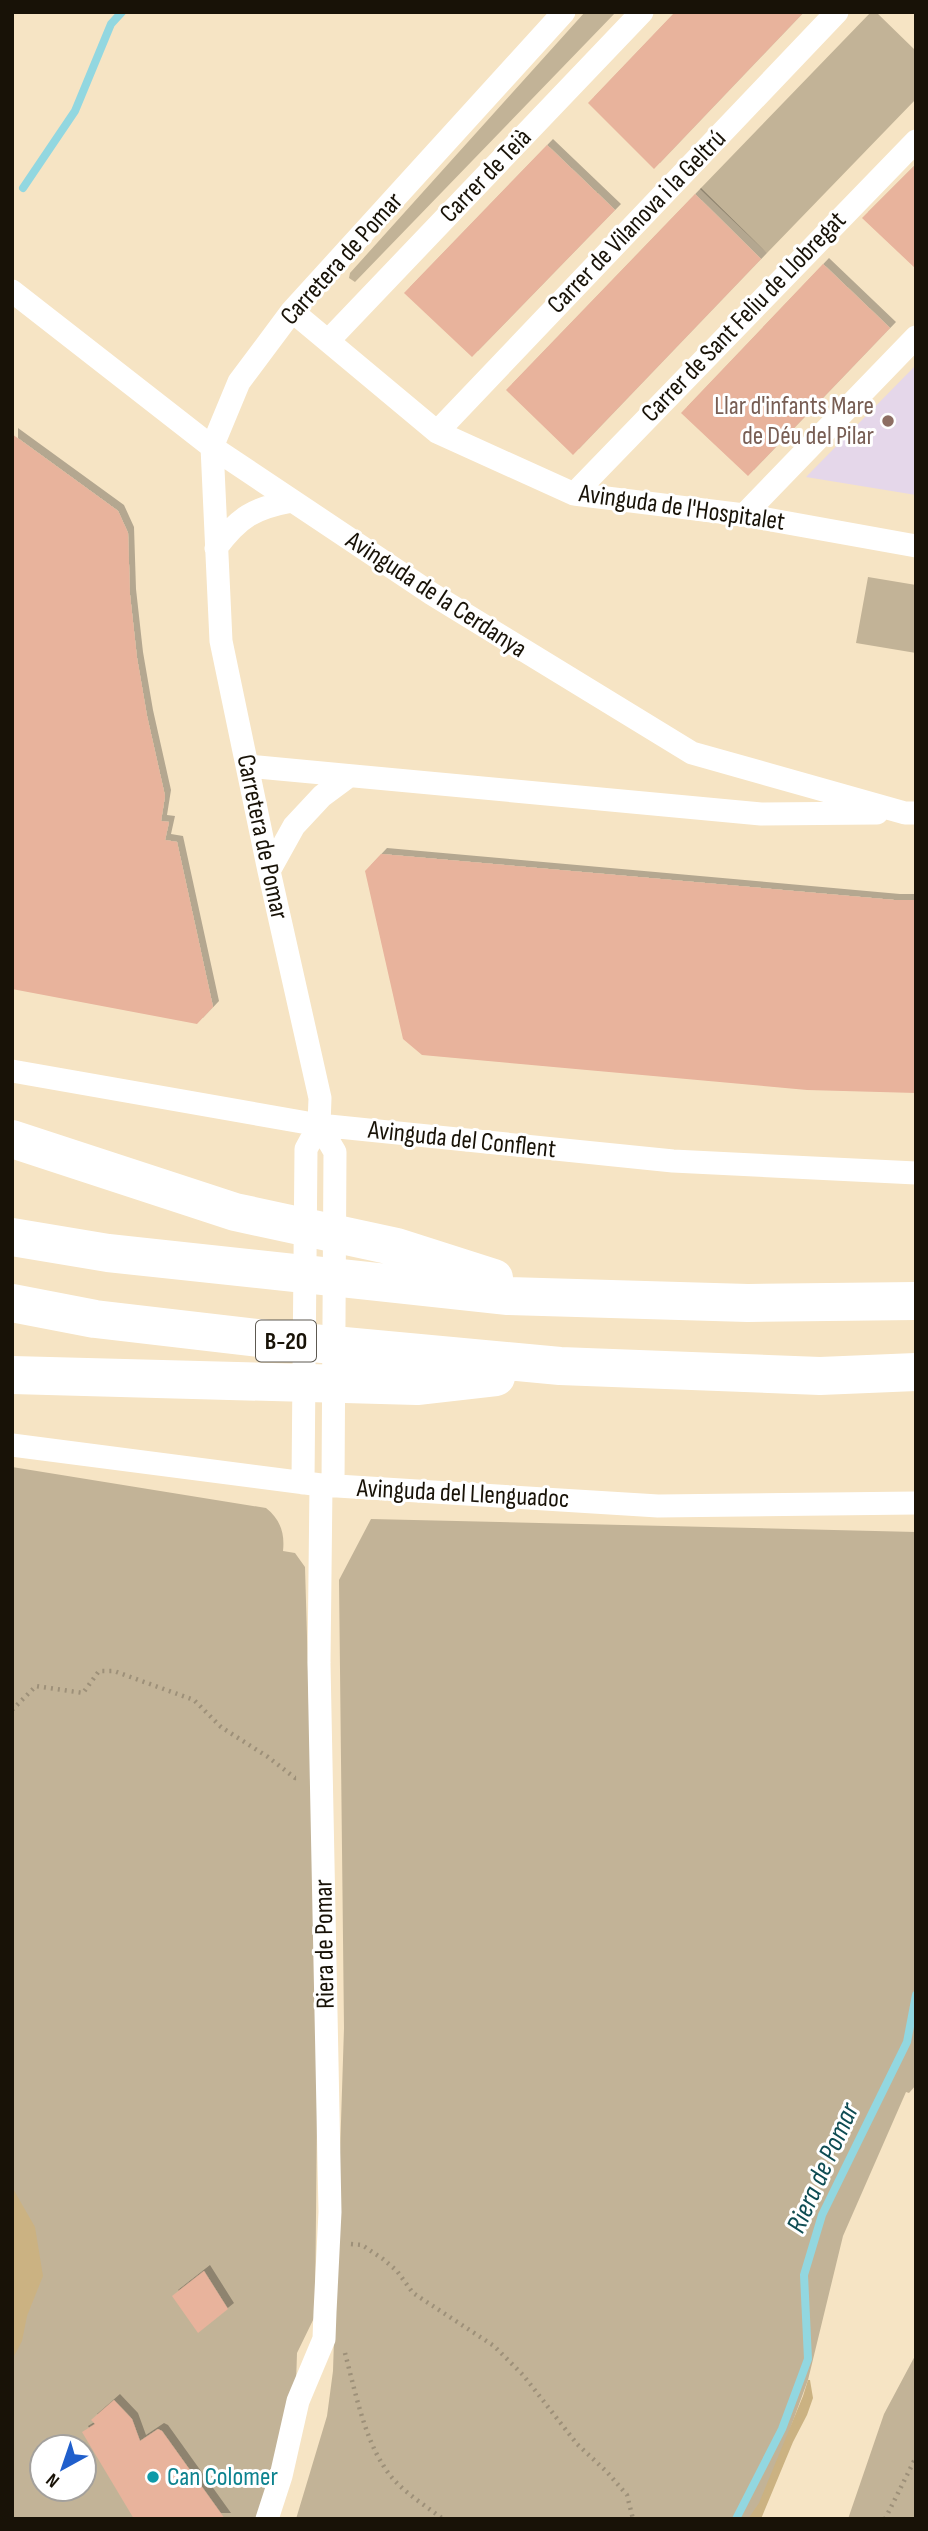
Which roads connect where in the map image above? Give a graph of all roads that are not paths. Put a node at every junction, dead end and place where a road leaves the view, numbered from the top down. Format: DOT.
graph roads {
  1 [pos="564,12"];
  2 [pos="642,12"];
  3 [pos="837,12"];
  4 [pos="916,141"];
  5 [pos="12,291"];
  6 [pos="292,311"];
  7 [pos="916,337"];
  8 [pos="329,340"];
  9 [pos="437,432"];
  10 [pos="212,447"];
  11 [pos="574,494"];
  12 [pos="292,501"];
  13 [pos="744,515"];
  14 [pos="916,546"];
  15 [pos="216,548"];
  16 [pos="247,766"];
  17 [pos="349,776"];
  18 [pos="910,813"];
  19 [pos="269,871"];
  20 [pos="12,1071"];
  21 [pos="319,1125"];
  22 [pos="12,1139"];
  23 [pos="916,1172"];
  24 [pos="12,1237"];
  25 [pos="555,1298"];
  26 [pos="916,1301"];
  27 [pos="12,1303"];
  28 [pos="560,1366"];
  29 [pos="916,1372"];
  30 [pos="12,1375"];
  31 [pos="12,1446"];
  32 [pos="319,1485"];
  33 [pos="916,1503"];
  34 [pos="267,2519"];
  1 -- 6 [label="street, Carretera de Pomar"];
  2 -- 8 [label="street, Carrer de Teià"];
  3 -- 9 [label="street, Carrer de Vilanova i la Geltrú"];
  4 -- 11 [label="street, Carrer de Sant Feliu de Llobregat"];
  5 -- 10 [label="street, Avinguda de la Cerdanya"];
  6 -- 8 [label="street, Avinguda de l'Hospitalet"];
  6 -- 10 [label="street, Carretera de Pomar"];
  7 -- 13 [label="street"];
  8 -- 9 [label="street, Avinguda de l'Hospitalet"];
  9 -- 11 [label="street, Avinguda de l'Hospitalet"];
  10 -- 12 [label="street, Avinguda de la Cerdanya"];
  10 -- 15 [label="street, Carretera de Pomar"];
  11 -- 13 [label="street, Avinguda de l'Hospitalet"];
  12 -- 15 [label="street"];
  12 -- 18 [label="street, Avinguda de la Cerdanya"];
  13 -- 14 [label="street, Avinguda de l'Hospitalet"];
  15 -- 16 [label="street, Carretera de Pomar"];
  16 -- 17 [label="street, Avinguda de la Cerdanya"];
  16 -- 19 [label="street, Carretera de Pomar"];
  17 -- 18 [label="street, Avinguda de la Cerdanya"];
  17 -- 19 [label="street"];
  19 -- 21 [label="street, Carretera de Pomar"];
  20 -- 21 [label="street, Avinguda del Conflent"];
  21 -- 23 [label="street, Avinguda del Conflent"];
  21 -- 32 [label="street, Carretera de Pomar"];
  21 -- 32 [label="street, Carretera de Pomar"];
  22 -- 25 [label="highway"];
  24 -- 25 [label="highway"];
  25 -- 26 [label="highway"];
  27 -- 28 [label="highway, B-20"];
  28 -- 29 [label="highway, B-20"];
  28 -- 30 [label="highway"];
  31 -- 32 [label="street, Avinguda del Llenguadoc"];
  32 -- 33 [label="street, Avinguda del Llenguadoc"];
  32 -- 34 [label="street, Riera de Pomar"];
}
